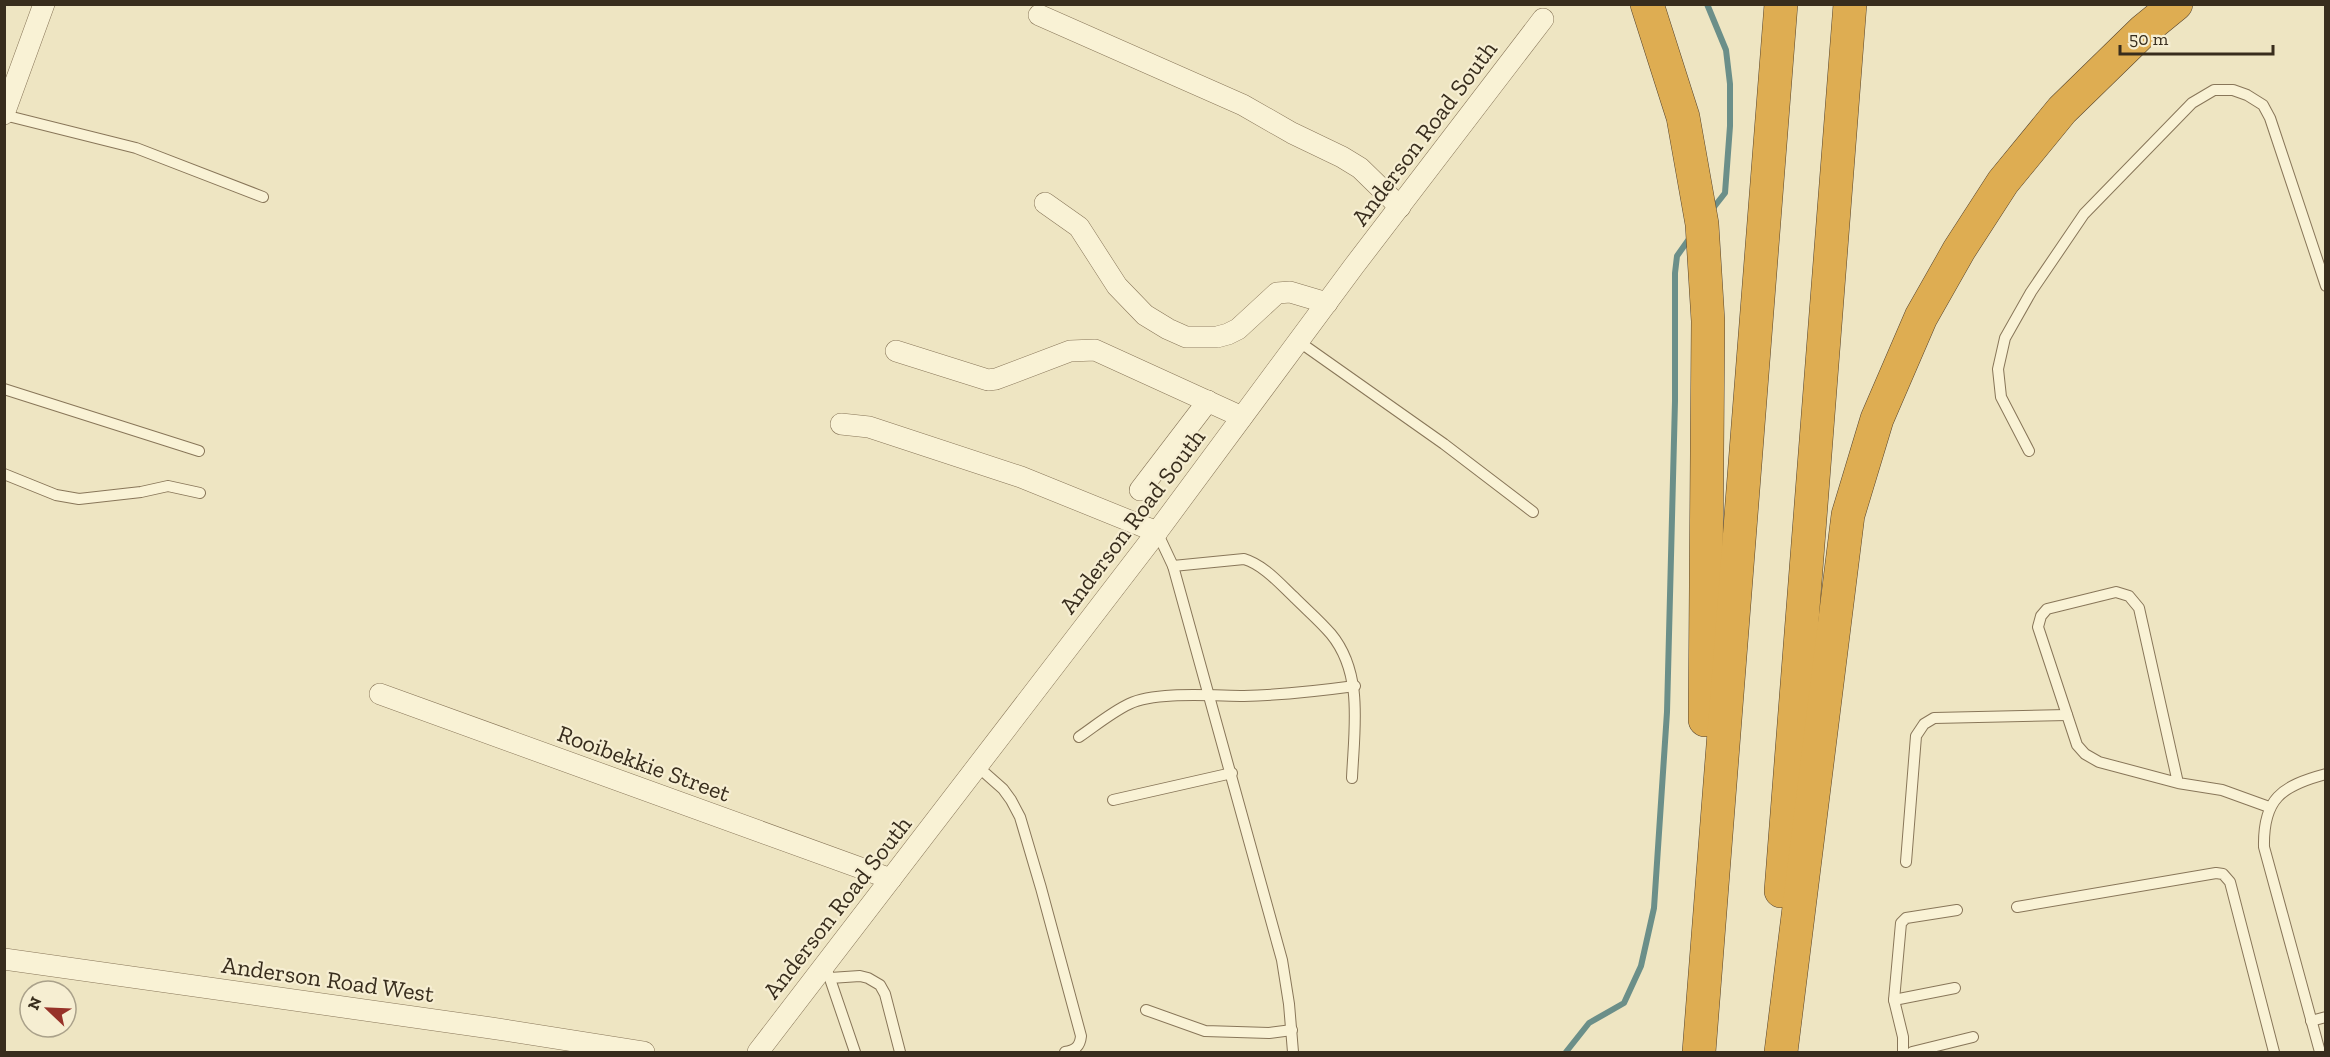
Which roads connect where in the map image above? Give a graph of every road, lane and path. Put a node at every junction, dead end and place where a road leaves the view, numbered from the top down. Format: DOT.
graph roads {
  1 [pos="44,4"];
  2 [pos="1647,4"];
  3 [pos="1781,4"];
  4 [pos="1850,4"];
  5 [pos="2176,4"];
  6 [pos="1039,15"];
  7 [pos="1543,19"];
  8 [pos="4,115"];
  9 [pos="263,196"];
  10 [pos="1045,203"];
  11 [pos="1400,207"];
  12 [pos="2325,286"];
  13 [pos="1327,303"];
  14 [pos="1299,341"];
  15 [pos="896,351"];
  16 [pos="4,389"];
  17 [pos="1208,401"];
  18 [pos="1242,417"];
  19 [pos="840,424"];
  20 [pos="199,451"];
  21 [pos="2029,451"];
  22 [pos="4,474"];
  23 [pos="1140,490"];
  24 [pos="200,493"];
  25 [pos="1533,512"];
  26 [pos="1157,532"];
  27 [pos="1173,566"];
  28 [pos="1354,686"];
  29 [pos="380,694"];
  30 [pos="1210,694"];
  31 [pos="2067,715"];
  32 [pos="1079,737"];
  33 [pos="976,766"];
  34 [pos="1232,773"];
  35 [pos="2325,774"];
  36 [pos="1352,778"];
  37 [pos="2178,783"];
  38 [pos="1113,800"];
  39 [pos="2270,807"];
  40 [pos="1906,862"];
  41 [pos="891,879"];
  42 [pos="2018,907"];
  43 [pos="1957,910"];
  44 [pos="4,959"];
  45 [pos="827,971"];
  46 [pos="1955,988"];
  47 [pos="1703,997"];
  48 [pos="1894,1000"];
  49 [pos="1146,1010"];
  50 [pos="2325,1017"];
  51 [pos="2311,1021"];
  52 [pos="1292,1030"];
  53 [pos="1973,1037"];
  54 [pos="644,1053"];
  55 [pos="758,1053"];
  56 [pos="855,1053"];
  57 [pos="900,1053"];
  58 [pos="1065,1053"];
  59 [pos="1293,1053"];
  60 [pos="1699,1053"];
  61 [pos="1768,1053"];
  62 [pos="1780,1053"];
  63 [pos="1903,1053"];
  64 [pos="1912,1053"];
  65 [pos="2274,1053"];
  66 [pos="2320,1053"];
  1 -- 8 [label="street"];
  2 -- 47 [label="highway"];
  3 -- 47 [label="highway"];
  4 -- 61 [label="highway"];
  5 -- 62 [label="highway"];
  6 -- 11 [label="street"];
  7 -- 11 [label="street, Anderson Road South"];
  8 -- 9 [label="lane"];
  10 -- 13 [label="street"];
  11 -- 13 [label="street, Anderson Road South"];
  12 -- 21 [label="lane"];
  13 -- 14 [label="street, Anderson Road South"];
  14 -- 18 [label="street, Anderson Road South"];
  14 -- 25 [label="lane"];
  15 -- 17 [label="street"];
  16 -- 20 [label="lane"];
  17 -- 18 [label="street"];
  17 -- 23 [label="street"];
  18 -- 26 [label="street, Anderson Road South"];
  19 -- 26 [label="street"];
  22 -- 24 [label="lane"];
  26 -- 27 [label="lane"];
  26 -- 33 [label="street, Anderson Road South"];
  27 -- 28 [label="lane"];
  27 -- 30 [label="lane"];
  28 -- 30 [label="lane"];
  28 -- 36 [label="lane"];
  29 -- 41 [label="street, Rooibekkie Street"];
  30 -- 32 [label="lane"];
  30 -- 34 [label="lane"];
  31 -- 37 [label="lane"];
  31 -- 37 [label="lane"];
  31 -- 40 [label="lane"];
  33 -- 41 [label="street, Anderson Road South"];
  33 -- 58 [label="lane"];
  34 -- 38 [label="lane"];
  34 -- 52 [label="lane"];
  35 -- 39 [label="lane"];
  37 -- 39 [label="lane"];
  39 -- 51 [label="lane"];
  41 -- 45 [label="street, Anderson Road South"];
  42 -- 65 [label="lane"];
  43 -- 48 [label="lane"];
  44 -- 54 [label="street, Anderson Road West"];
  45 -- 55 [label="street, Anderson Road South"];
  45 -- 56 [label="lane"];
  45 -- 57 [label="lane"];
  46 -- 48 [label="lane"];
  47 -- 60 [label="highway"];
  48 -- 63 [label="lane"];
  49 -- 52 [label="lane"];
  50 -- 51 [label="lane"];
  51 -- 66 [label="lane"];
  52 -- 59 [label="lane"];
  53 -- 64 [label="lane"];
}
